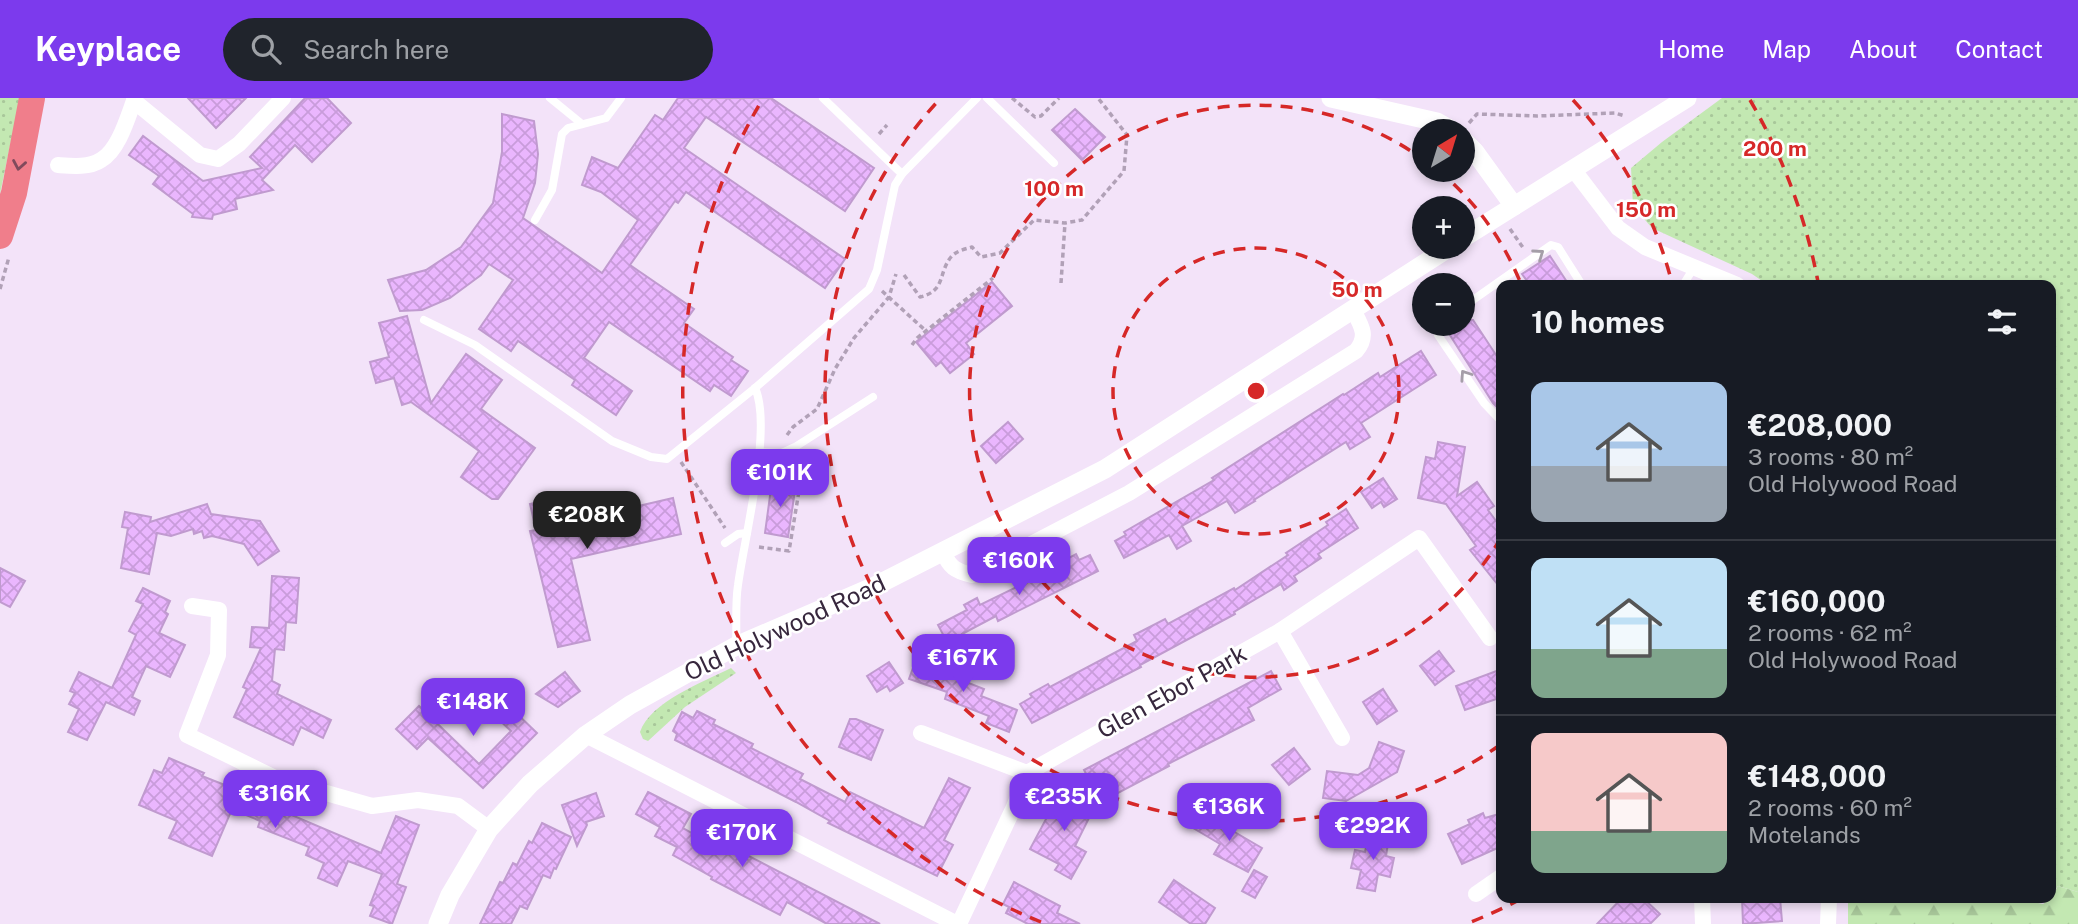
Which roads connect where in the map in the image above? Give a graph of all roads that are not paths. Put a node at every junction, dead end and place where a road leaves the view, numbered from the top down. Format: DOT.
graph roads {
  1 [pos="32,98"];
  2 [pos="283,98"];
  3 [pos="550,98"];
  4 [pos="621,98"];
  5 [pos="824,98"];
  6 [pos="977,98"];
  7 [pos="987,98"];
  8 [pos="1331,98"];
  9 [pos="1687,98"];
  10 [pos="134,100"];
  11 [pos="1424,119"];
  12 [pos="582,124"];
  13 [pos="1475,152"];
  14 [pos="1054,163"];
  15 [pos="58,164"];
  16 [pos="1573,169"];
  17 [pos="902,174"];
  18 [pos="1507,210"];
  19 [pos="535,220"];
  20 [pos="1475,231"];
  21 [pos="0,236"];
  22 [pos="1432,259"];
  23 [pos="1693,269"];
  24 [pos="1501,280"];
  25 [pos="1579,280"];
  26 [pos="1686,280"];
  27 [pos="1723,280"];
  28 [pos="1496,284"];
  29 [pos="1475,299"];
  30 [pos="1353,310"];
  31 [pos="424,320"];
  32 [pos="1439,336"];
  33 [pos="755,388"];
  34 [pos="873,397"];
  35 [pos="1496,416"];
  36 [pos="759,452"];
  37 [pos="747,533"];
  38 [pos="726,543"];
  39 [pos="943,551"];
  40 [pos="192,606"];
  41 [pos="1280,631"];
  42 [pos="1490,638"];
  43 [pos="736,646"];
  44 [pos="921,733"];
  45 [pos="586,735"];
  46 [pos="1342,738"];
  47 [pos="1027,773"];
  48 [pos="489,829"];
  49 [pos="1496,880"];
  50 [pos="1476,894"];
  51 [pos="1702,903"];
  52 [pos="1829,903"];
  53 [pos="438,924"];
  54 [pos="958,924"];
  55 [pos="1703,924"];
  56 [pos="1828,924"];
  1 -- 21 [label="highway, one-way"];
  2 -- 10 [label="street"];
  3 -- 12 [label="lane"];
  4 -- 12 [label="lane"];
  5 -- 17 [label="lane"];
  6 -- 17 [label="lane"];
  7 -- 14 [label="lane"];
  8 -- 11 [label="street"];
  9 -- 16 [label="street"];
  10 -- 15 [label="street"];
  12 -- 19 [label="lane"];
  13 -- 18 [label="street"];
  16 -- 18 [label="street"];
  16 -- 23 [label="street"];
  17 -- 33 [label="lane"];
  18 -- 20 [label="street"];
  22 -- 30 [label="street, Old Holywood Road"];
  23 -- 26 [label="lane"];
  23 -- 27 [label="street"];
  24 -- 25 [label="lane, one-way"];
  29 -- 28 [label="lane, one-way"];
  30 -- 39 [label="street, Old Holywood Road"];
  30 -- 39 [label="street"];
  31 -- 33 [label="lane"];
  35 -- 32 [label="lane, one-way"];
  33 -- 36 [label="lane"];
  34 -- 36 [label="lane"];
  36 -- 37 [label="lane"];
  37 -- 38 [label="lane"];
  37 -- 43 [label="lane"];
  39 -- 43 [label="street, Old Holywood Road"];
  40 -- 48 [label="street"];
  41 -- 42 [label="street, Glen Ebor Park"];
  41 -- 46 [label="street"];
  41 -- 47 [label="street, Glen Ebor Park"];
  43 -- 45 [label="street, Old Holywood Road"];
  44 -- 47 [label="street"];
  45 -- 48 [label="street, Old Holywood Road"];
  45 -- 54 [label="street"];
  47 -- 54 [label="street"];
  48 -- 53 [label="street, Old Holywood Road"];
  49 -- 50 [label="street"];
  51 -- 55 [label="street"];
  52 -- 56 [label="street"];
}
